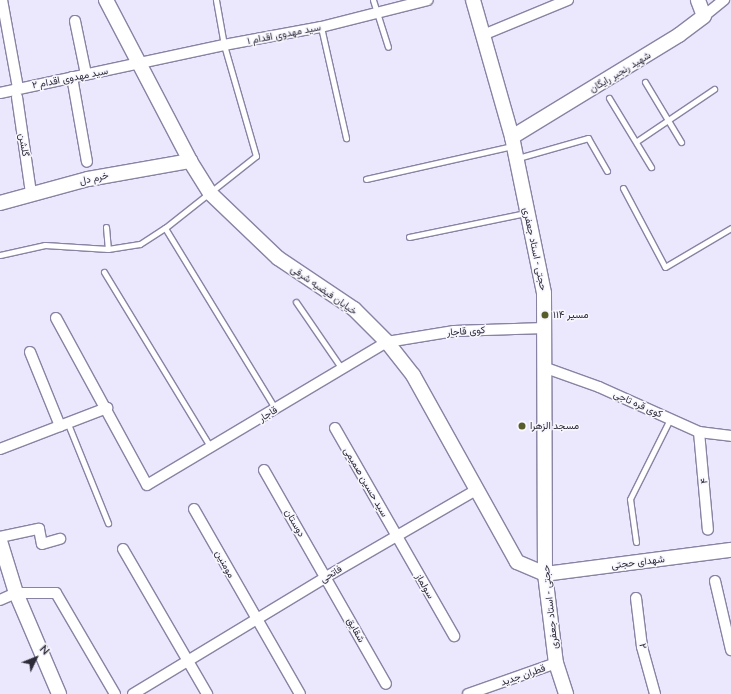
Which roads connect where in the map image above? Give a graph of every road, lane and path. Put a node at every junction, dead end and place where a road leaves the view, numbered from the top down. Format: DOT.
graph roads {
  1 [pos="2,0"];
  2 [pos="106,0"];
  3 [pos="216,0"];
  4 [pos="373,0"];
  5 [pos="428,0"];
  6 [pos="473,0"];
  7 [pos="568,0"];
  8 [pos="698,0"];
  9 [pos="724,0"];
  10 [pos="375,12"];
  11 [pos="704,16"];
  12 [pos="75,21"];
  13 [pos="322,28"];
  14 [pos="483,35"];
  15 [pos="224,45"];
  16 [pos="388,48"];
  17 [pos="140,64"];
  18 [pos="86,74"];
  19 [pos="72,77"];
  20 [pos="645,82"];
  21 [pos="714,89"];
  22 [pos="0,93"];
  23 [pos="17,93"];
  24 [pos="610,98"];
  25 [pos="667,121"];
  26 [pos="346,138"];
  27 [pos="637,141"];
  28 [pos="681,142"];
  29 [pos="514,147"];
  30 [pos="190,160"];
  31 [pos="87,162"];
  32 [pos="651,167"];
  33 [pos="608,171"];
  34 [pos="366,179"];
  35 [pos="623,188"];
  36 [pos="31,193"];
  37 [pos="210,193"];
  38 [pos="0,203"];
  39 [pos="528,213"];
  40 [pos="106,227"];
  41 [pos="165,228"];
  42 [pos="731,228"];
  43 [pos="409,237"];
  44 [pos="108,249"];
  45 [pos="0,255"];
  46 [pos="104,272"];
  47 [pos="296,302"];
  48 [pos="56,318"];
  49 [pos="545,328"];
  50 [pos="387,342"];
  51 [pos="30,352"];
  52 [pos="546,368"];
  53 [pos="342,369"];
  54 [pos="107,408"];
  55 [pos="276,410"];
  56 [pos="670,419"];
  57 [pos="64,425"];
  58 [pos="334,428"];
  59 [pos="699,432"];
  60 [pos="731,436"];
  61 [pos="211,448"];
  62 [pos="0,449"];
  63 [pos="264,470"];
  64 [pos="476,490"];
  65 [pos="194,509"];
  66 [pos="108,523"];
  67 [pos="708,530"];
  68 [pos="397,536"];
  69 [pos="0,538"];
  70 [pos="60,539"];
  71 [pos="0,541"];
  72 [pos="636,542"];
  73 [pos="123,549"];
  74 [pos="731,550"];
  75 [pos="545,574"];
  76 [pos="326,577"];
  77 [pos="715,581"];
  78 [pos="16,593"];
  79 [pos="636,598"];
  80 [pos="0,600"];
  81 [pos="256,620"];
  82 [pos="454,636"];
  83 [pos="731,650"];
  84 [pos="188,661"];
  85 [pos="556,663"];
  86 [pos="386,684"];
  87 [pos="59,694"];
  88 [pos="115,694"];
  89 [pos="133,694"];
  90 [pos="207,694"];
  91 [pos="300,694"];
  92 [pos="468,694"];
  93 [pos="566,694"];
  94 [pos="655,694"];
  1 -- 23 [label="street, گلشن"];
  2 -- 17 [label="street, خیابان فیضیه شرقی"];
  3 -- 15 [label="lane"];
  4 -- 10 [label="lane"];
  5 -- 10 [label="street, سید مهدوی اقدام ۱"];
  6 -- 14 [label="street, حجتی - استاد جعفری"];
  7 -- 14 [label="street"];
  8 -- 11 [label="street"];
  9 -- 11 [label="street, شهید رنجبر رایگان"];
  10 -- 13 [label="street, سید مهدوی اقدام ۱"];
  10 -- 16 [label="lane"];
  11 -- 29 [label="street, شهید رنجبر رایگان"];
  12 -- 18 [label="street"];
  13 -- 15 [label="street, سید مهدوی اقدام ۱"];
  13 -- 26 [label="lane"];
  14 -- 29 [label="street, حجتی - استاد جعفری"];
  15 -- 17 [label="street, سید مهدوی اقدام ۱"];
  15 -- 37 [label="lane"];
  17 -- 18 [label="street, سید مهدوی اقدام ۲"];
  17 -- 30 [label="street, خیابان فیضیه شرقی"];
  18 -- 19 [label="street, سید مهدوی اقدام ۲"];
  19 -- 23 [label="street, سید مهدوی اقدام ۲"];
  19 -- 31 [label="street"];
  20 -- 25 [label="lane"];
  21 -- 25 [label="lane"];
  22 -- 23 [label="street, سید مهدوی اقدام ۲"];
  23 -- 36 [label="street, گلشن"];
  24 -- 27 [label="lane"];
  25 -- 27 [label="lane"];
  25 -- 28 [label="lane"];
  27 -- 32 [label="lane"];
  29 -- 33 [label="lane"];
  29 -- 34 [label="lane"];
  29 -- 39 [label="street, حجتی - استاد جعفری"];
  30 -- 36 [label="street, خرم دل"];
  30 -- 37 [label="street, خیابان فیضیه شرقی"];
  35 -- 42 [label="lane"];
  36 -- 38 [label="street, خرم دل"];
  37 -- 41 [label="lane"];
  37 -- 50 [label="street, خیابان فیضیه شرقی"];
  39 -- 43 [label="lane"];
  39 -- 49 [label="street, حجتی - استاد جعفری"];
  40 -- 44 [label="lane"];
  41 -- 44 [label="lane"];
  41 -- 55 [label="lane"];
  44 -- 45 [label="lane"];
  46 -- 61 [label="lane"];
  47 -- 53 [label="lane"];
  48 -- 54 [label="street"];
  49 -- 50 [label="street, کوی قاجار"];
  49 -- 52 [label="street, حجتی - استاد جعفری"];
  50 -- 53 [label="street, قاجار"];
  50 -- 64 [label="street, خیابان فیضیه شرقی"];
  51 -- 57 [label="street"];
  52 -- 56 [label="street, کوی قره تاجی"];
  52 -- 75 [label="street, حجتی - استاد جعفری"];
  53 -- 55 [label="street, قاجار"];
  54 -- 57 [label="street"];
  54 -- 61 [label="street, قاجار"];
  55 -- 61 [label="street, قاجار"];
  56 -- 59 [label="street, کوی قره تاجی"];
  56 -- 72 [label="lane"];
  57 -- 62 [label="street"];
  57 -- 66 [label="lane"];
  58 -- 68 [label="street, سید حسین صمیمی"];
  59 -- 60 [label="street, کوی قره تاجی"];
  59 -- 67 [label="street, ۴"];
  63 -- 76 [label="street, دوستان"];
  64 -- 68 [label="street, فاتحی"];
  64 -- 75 [label="street, خیابان فیضیه شرقی"];
  65 -- 81 [label="street, مومنین"];
  68 -- 76 [label="street, فاتحی"];
  68 -- 82 [label="street, سولماز"];
  69 -- 70 [label="street"];
  71 -- 78 [label="street"];
  73 -- 84 [label="street"];
  74 -- 75 [label="street, شهدای حجتی"];
  75 -- 85 [label="street, حجتی - استاد جعفری"];
  76 -- 81 [label="street, فاتحی"];
  76 -- 86 [label="street, شقایق"];
  77 -- 83 [label="street"];
  78 -- 80 [label="street"];
  78 -- 87 [label="street"];
  78 -- 88 [label="street"];
  79 -- 94 [label="street, ۲"];
  81 -- 84 [label="street, فاتحی"];
  81 -- 91 [label="street, مومنین"];
  84 -- 89 [label="street, فاتحی"];
  84 -- 90 [label="street"];
  85 -- 92 [label="street, قطران جدید"];
  85 -- 93 [label="street, حجتی - استاد جعفری"];
}
